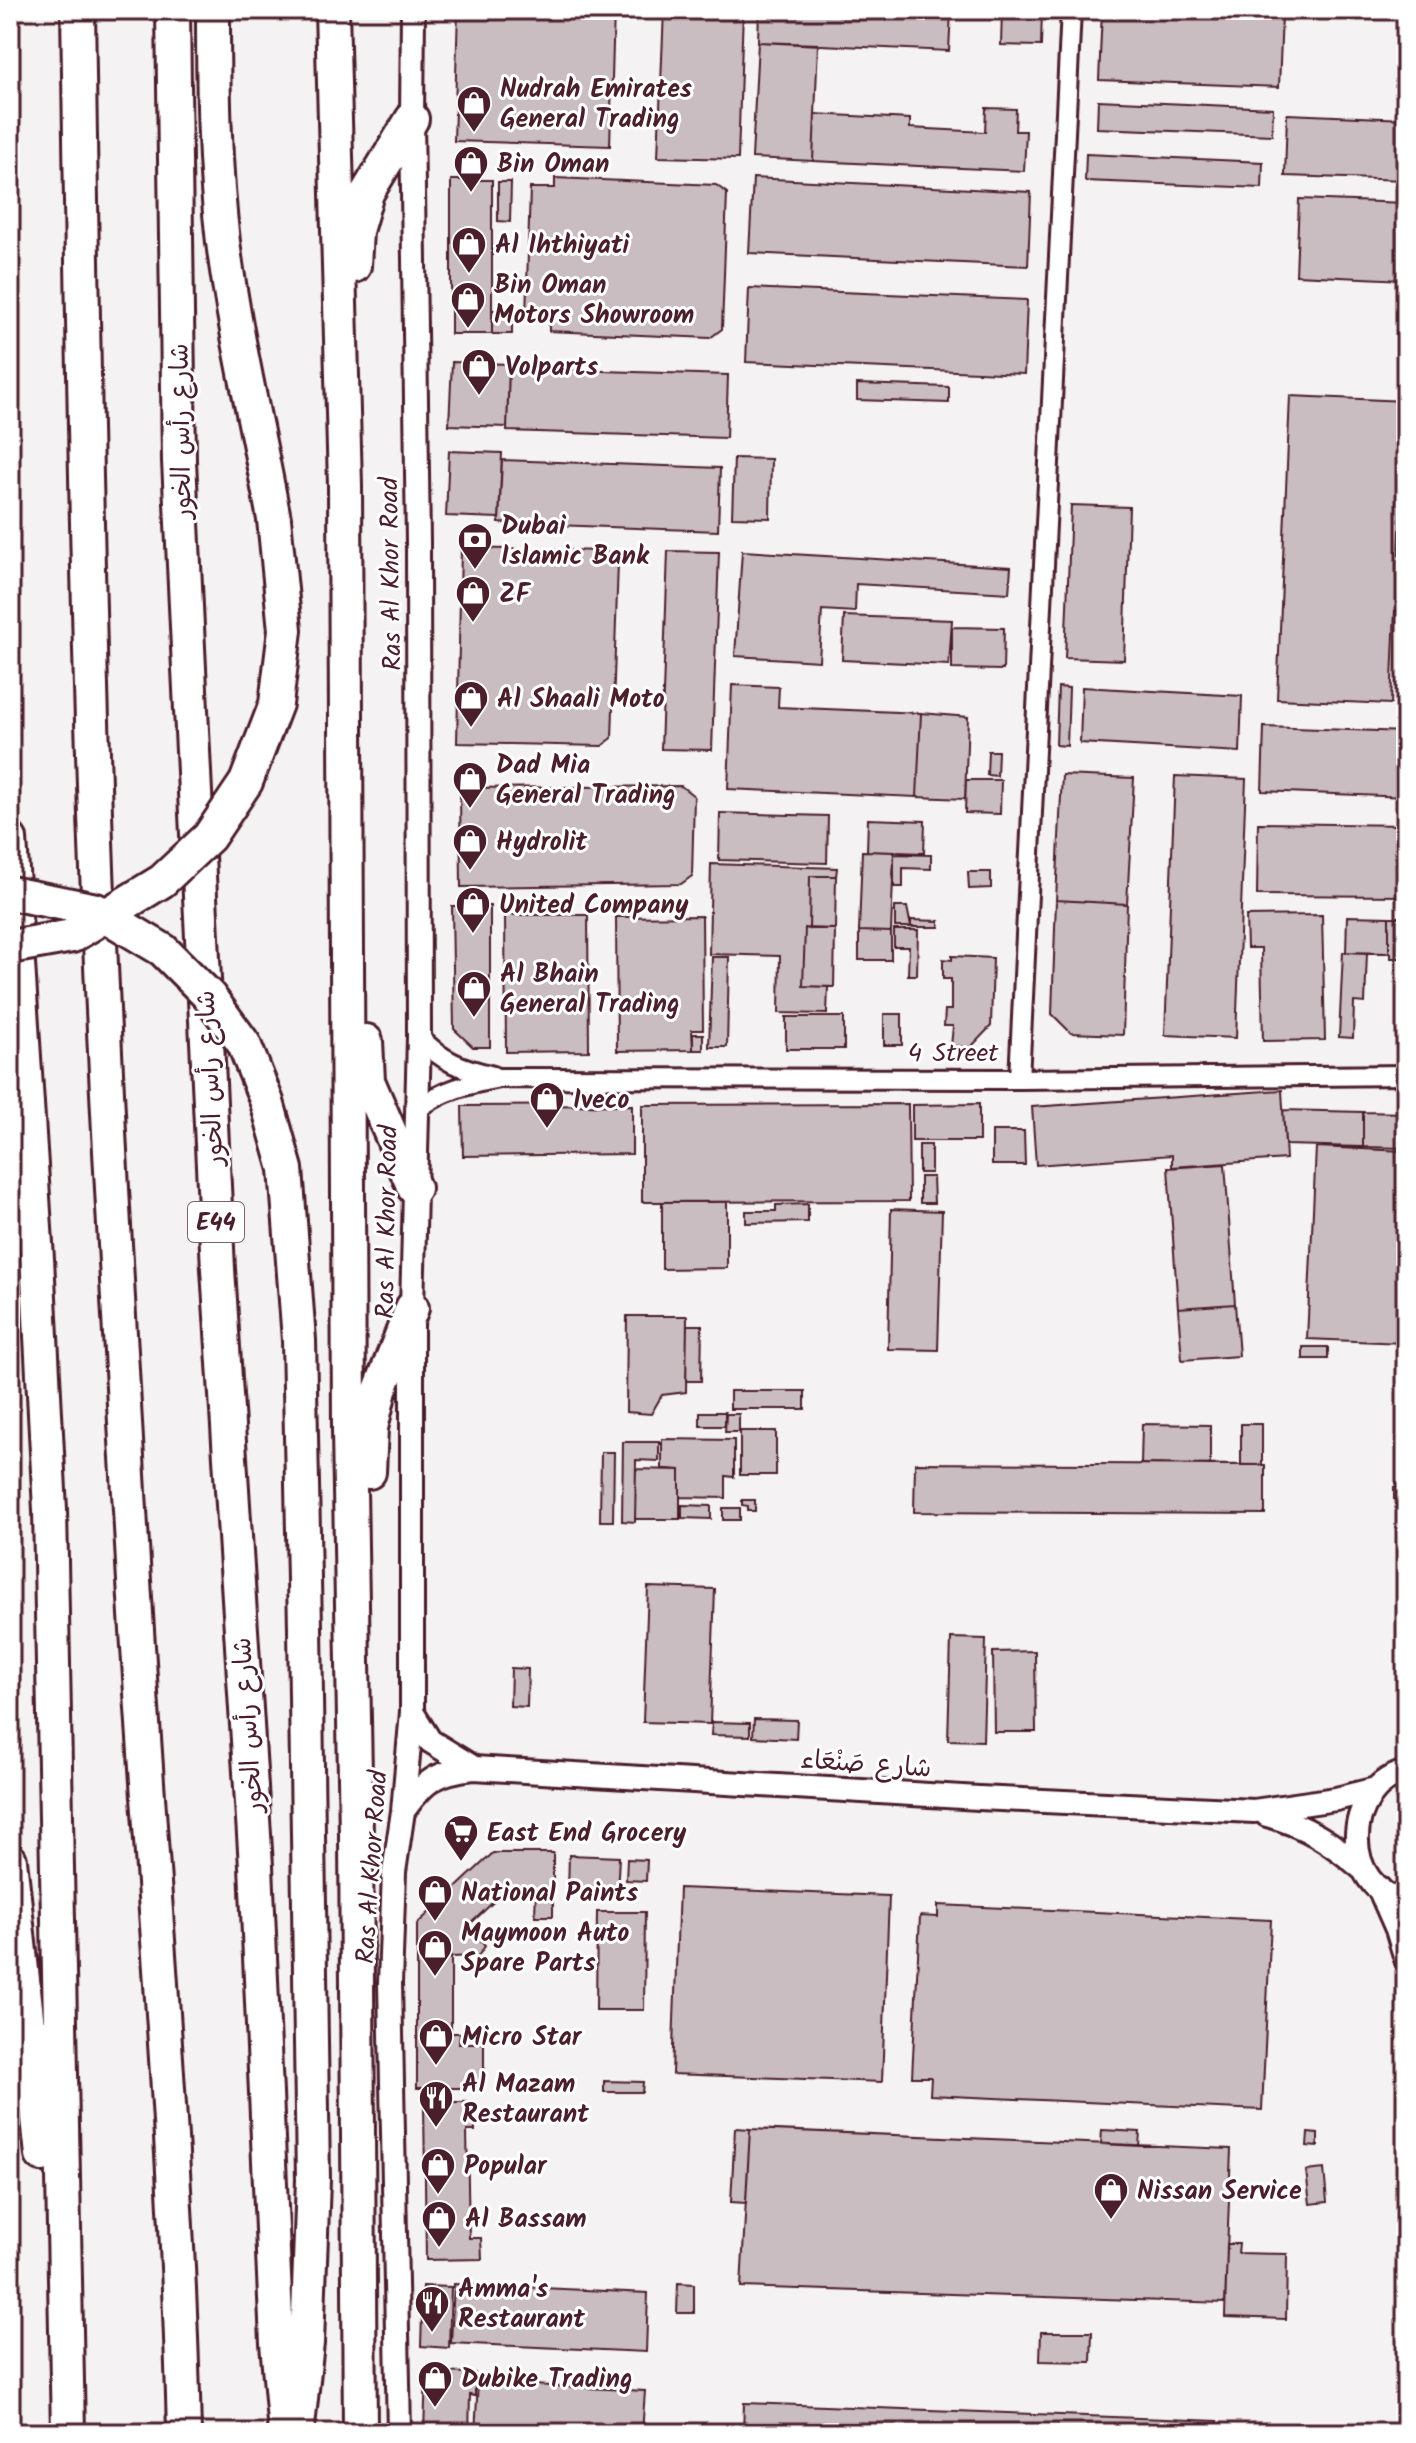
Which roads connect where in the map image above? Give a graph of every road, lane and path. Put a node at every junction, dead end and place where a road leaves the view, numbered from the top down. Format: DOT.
graph roads {
  1 [pos="78,10"];
  2 [pos="173,10"];
  3 [pos="213,10"];
  4 [pos="332,10"];
  5 [pos="413,10"];
  6 [pos="1071,10"];
  7 [pos="412,119"];
  8 [pos="345,485"];
  9 [pos="10,839"];
  10 [pos="10,893"];
  11 [pos="10,947"];
  12 [pos="345,948"];
  13 [pos="419,1037"];
  14 [pos="1406,1075"];
  15 [pos="500,1078"];
  16 [pos="1019,1079"];
  17 [pos="416,1110"];
  18 [pos="414,1188"];
  19 [pos="412,1308"];
  20 [pos="412,1712"];
  21 [pos="474,1768"];
  22 [pos="1404,1770"];
  23 [pos="1376,1789"];
  24 [pos="403,1811"];
  25 [pos="1254,1811"];
  26 [pos="356,1835"];
  27 [pos="10,1860"];
  28 [pos="1364,1870"];
  29 [pos="1379,1888"];
  30 [pos="1406,1902"];
  31 [pos="1406,1959"];
  32 [pos="67,2398"];
  33 [pos="68,2433"];
  34 [pos="184,2433"];
  35 [pos="285,2433"];
  36 [pos="298,2433"];
  37 [pos="360,2433"];
  38 [pos="399,2433"];
  1 -- 34 [label="highway"];
  2 -- 35 [label="highway, شارع رأس الخور / E44"];
  3 -- 11 [label="highway, bridge"];
  4 -- 8 [label="highway"];
  5 -- 7 [label="street, Ras Al Khor Road"];
  6 -- 16 [label="street"];
  7 -- 8 [label="highway"];
  7 -- 13 [label="street, Ras Al Khor Road"];
  8 -- 12 [label="highway"];
  9 -- 32 [label="highway"];
  10 -- 36 [label="highway, bridge"];
  12 -- 18 [label="highway"];
  12 -- 26 [label="highway"];
  13 -- 15 [label="street, 4 Street"];
  13 -- 17 [label="street, Ras Al Khor Road"];
  14 -- 16 [label="street, 4 Street"];
  15 -- 16 [label="street, 4 Street"];
  15 -- 17 [label="street, 4 Street"];
  17 -- 18 [label="street, Ras Al Khor Road"];
  18 -- 19 [label="street, Ras Al Khor Road"];
  19 -- 20 [label="street, Ras Al Khor Road"];
  19 -- 26 [label="highway"];
  20 -- 21 [label="street, شارع صَنْعَاء"];
  20 -- 24 [label="street, Ras Al Khor Road"];
  21 -- 24 [label="street, شارع صَنْعَاء"];
  21 -- 25 [label="street, شارع صَنْعَاء"];
  22 -- 23 [label="street"];
  23 -- 25 [label="street, شارع صَنْعَاء"];
  23 -- 28 [label="street"];
  24 -- 38 [label="street, Ras Al Khor Road"];
  25 -- 28 [label="street, شارع صَنْعَاء"];
  26 -- 37 [label="highway"];
  27 -- 32 [label="highway"];
  28 -- 29 [label="street, شارع صَنْعَاء"];
  29 -- 30 [label="street"];
  29 -- 31 [label="street"];
  32 -- 33 [label="highway"];
}
